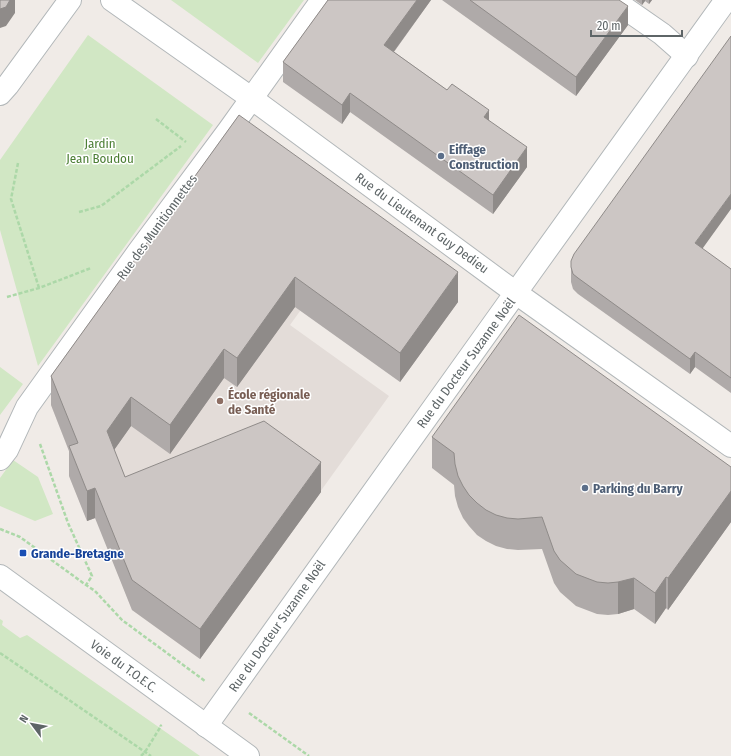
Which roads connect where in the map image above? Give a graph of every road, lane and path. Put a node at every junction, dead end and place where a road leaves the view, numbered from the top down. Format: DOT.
graph roads {
  1 [pos="70,0"];
  2 [pos="112,0"];
  3 [pos="322,0"];
  4 [pos="613,0"];
  5 [pos="726,0"];
  6 [pos="687,56"];
  7 [pos="0,94"];
  8 [pos="251,98"];
  9 [pos="156,119"];
  10 [pos="192,138"];
  11 [pos="186,143"];
  12 [pos="18,163"];
  13 [pos="79,212"];
  14 [pos="96,267"];
  15 [pos="39,288"];
  16 [pos="516,292"];
  17 [pos="7,297"];
  18 [pos="27,407"];
  19 [pos="731,446"];
  20 [pos="0,460"];
  21 [pos="0,529"];
  22 [pos="0,576"];
  23 [pos="86,585"];
  24 [pos="0,653"];
  25 [pos="227,697"];
  26 [pos="156,721"];
  27 [pos="206,726"];
  28 [pos="145,752"];
  29 [pos="141,756"];
  30 [pos="151,756"];
  31 [pos="248,756"];
  32 [pos="309,756"];
  1 -- 7 [label="street"];
  2 -- 8 [label="street, Rue du Lieutenant Guy Dedieu"];
  3 -- 8 [label="street, Rue des Munitionnettes"];
  4 -- 6 [label="street"];
  5 -- 6 [label="street, Rue du Docteur Suzanne Noël"];
  6 -- 16 [label="street, Rue du Docteur Suzanne Noël"];
  8 -- 16 [label="street, Rue du Lieutenant Guy Dedieu"];
  8 -- 18 [label="street, Rue des Munitionnettes"];
  9 -- 11 [label="path"];
  10 -- 11 [label="path"];
  11 -- 13 [label="path"];
  12 -- 15 [label="path"];
  14 -- 15 [label="path"];
  15 -- 17 [label="path"];
  16 -- 19 [label="street, Rue du Lieutenant Guy Dedieu"];
  16 -- 25 [label="street, Rue du Docteur Suzanne Noël"];
  18 -- 20 [label="street, Rue des Munitionnettes"];
  18 -- 23 [label="path"];
  21 -- 23 [label="path"];
  22 -- 27 [label="street, Voie du T.O.E.C."];
  23 -- 25 [label="path"];
  24 -- 28 [label="path"];
  25 -- 27 [label="street, Rue du Docteur Suzanne Noël"];
  25 -- 32 [label="path"];
  26 -- 28 [label="path"];
  27 -- 31 [label="street, Voie du T.O.E.C."];
  28 -- 29 [label="path"];
  28 -- 30 [label="path"];
}
